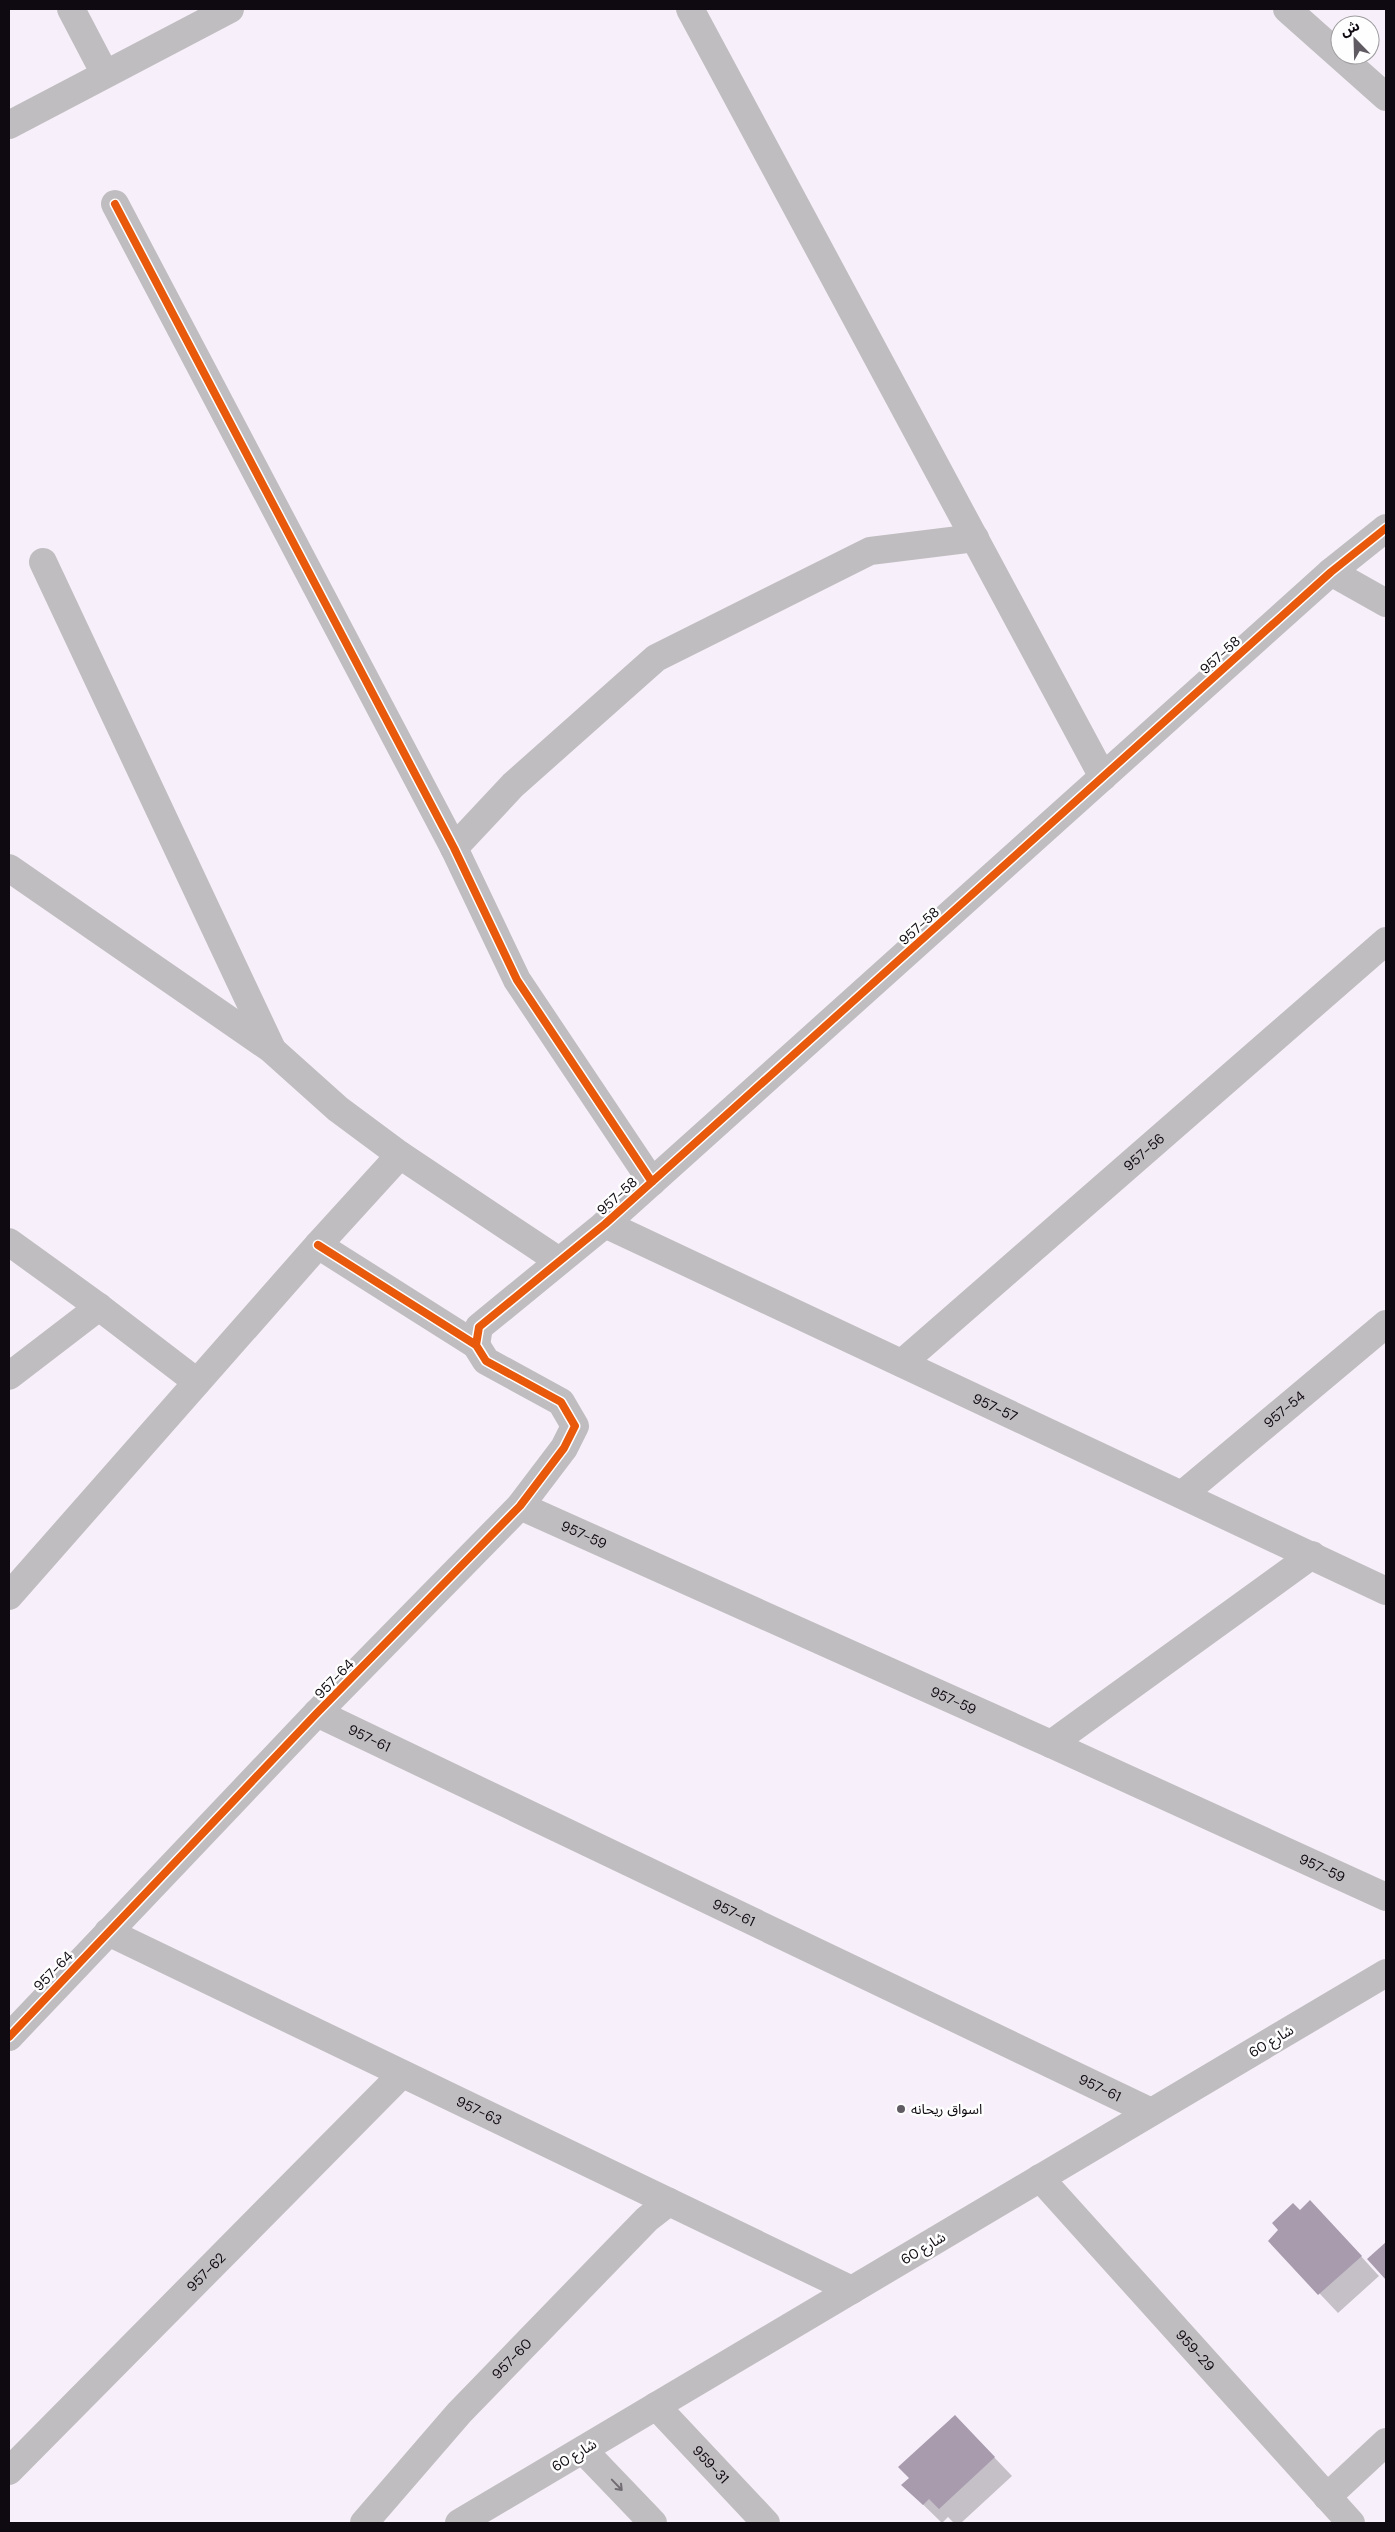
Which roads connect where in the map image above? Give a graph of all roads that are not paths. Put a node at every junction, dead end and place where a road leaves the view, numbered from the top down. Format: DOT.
graph roads {
  1 [pos="71,9"];
  2 [pos="230,9"];
  3 [pos="690,9"];
  4 [pos="1287,9"];
  5 [pos="105,74"];
  6 [pos="1386,97"];
  7 [pos="9,125"];
  8 [pos="116,204"];
  9 [pos="1386,528"];
  10 [pos="975,538"];
  11 [pos="43,562"];
  12 [pos="1331,572"];
  13 [pos="1386,603"];
  14 [pos="1103,777"];
  15 [pos="454,848"];
  16 [pos="9,868"];
  17 [pos="1386,941"];
  18 [pos="271,1049"];
  19 [pos="400,1155"];
  20 [pos="652,1182"];
  21 [pos="605,1224"];
  22 [pos="9,1242"];
  23 [pos="318,1244"];
  24 [pos="559,1261"];
  25 [pos="99,1307"];
  26 [pos="1386,1324"];
  27 [pos="476,1345"];
  28 [pos="902,1363"];
  29 [pos="9,1376"];
  30 [pos="197,1382"];
  31 [pos="1183,1494"];
  32 [pos="520,1506"];
  33 [pos="1312,1555"];
  34 [pos="1386,1591"];
  35 [pos="9,1596"];
  36 [pos="318,1713"];
  37 [pos="1051,1744"];
  38 [pos="1386,1897"];
  39 [pos="108,1932"];
  40 [pos="1386,1973"];
  41 [pos="9,2037"];
  42 [pos="402,2074"];
  43 [pos="1152,2112"];
  44 [pos="1040,2178"];
  45 [pos="669,2202"];
  46 [pos="852,2290"];
  47 [pos="656,2406"];
  48 [pos="1386,2442"];
  49 [pos="583,2450"];
  50 [pos="9,2471"];
  51 [pos="1327,2497"];
  52 [pos="364,2523"];
  53 [pos="459,2523"];
  54 [pos="653,2523"];
  55 [pos="766,2523"];
  56 [pos="1350,2523"];
  1 -- 5 [label="street"];
  2 -- 5 [label="street"];
  3 -- 10 [label="street"];
  4 -- 6 [label="street"];
  5 -- 7 [label="street"];
  8 -- 15 [label="street"];
  9 -- 12 [label="street, 957-58"];
  10 -- 14 [label="street"];
  10 -- 15 [label="street"];
  11 -- 18 [label="street"];
  12 -- 13 [label="street"];
  12 -- 14 [label="street, 957-58"];
  14 -- 20 [label="street, 957-58"];
  15 -- 20 [label="street"];
  16 -- 18 [label="street"];
  17 -- 28 [label="street, 957-56"];
  18 -- 19 [label="street"];
  19 -- 23 [label="street"];
  19 -- 24 [label="street"];
  20 -- 21 [label="street, 957-58"];
  21 -- 24 [label="street, 957-58"];
  21 -- 28 [label="street, 957-57"];
  22 -- 25 [label="street"];
  23 -- 27 [label="street"];
  23 -- 30 [label="street"];
  24 -- 27 [label="street, 957-58"];
  25 -- 29 [label="street"];
  25 -- 30 [label="street"];
  26 -- 31 [label="street, 957-54"];
  27 -- 32 [label="street, 957-64"];
  28 -- 31 [label="street, 957-57"];
  30 -- 35 [label="street"];
  31 -- 33 [label="street, 957-57"];
  32 -- 36 [label="street, 957-64"];
  32 -- 37 [label="street, 957-59"];
  33 -- 34 [label="street, 957-57"];
  33 -- 37 [label="street"];
  36 -- 39 [label="street, 957-64"];
  36 -- 43 [label="street, 957-61"];
  37 -- 38 [label="street, 957-59"];
  39 -- 41 [label="street, 957-64"];
  39 -- 42 [label="street, 957-63"];
  40 -- 43 [label="street, شارع 60"];
  42 -- 45 [label="street, 957-63"];
  42 -- 50 [label="street, 957-62"];
  43 -- 44 [label="street, شارع 60"];
  44 -- 46 [label="street, شارع 60"];
  44 -- 51 [label="street, 959-29"];
  45 -- 46 [label="street, 957-63"];
  45 -- 52 [label="street, 957-60"];
  46 -- 47 [label="street, شارع 60"];
  47 -- 49 [label="street, شارع 60"];
  47 -- 55 [label="street, 959-31"];
  48 -- 51 [label="street"];
  49 -- 53 [label="street, شارع 60"];
  49 -- 54 [label="street, one-way"];
  51 -- 56 [label="street, 959-29"];
}
